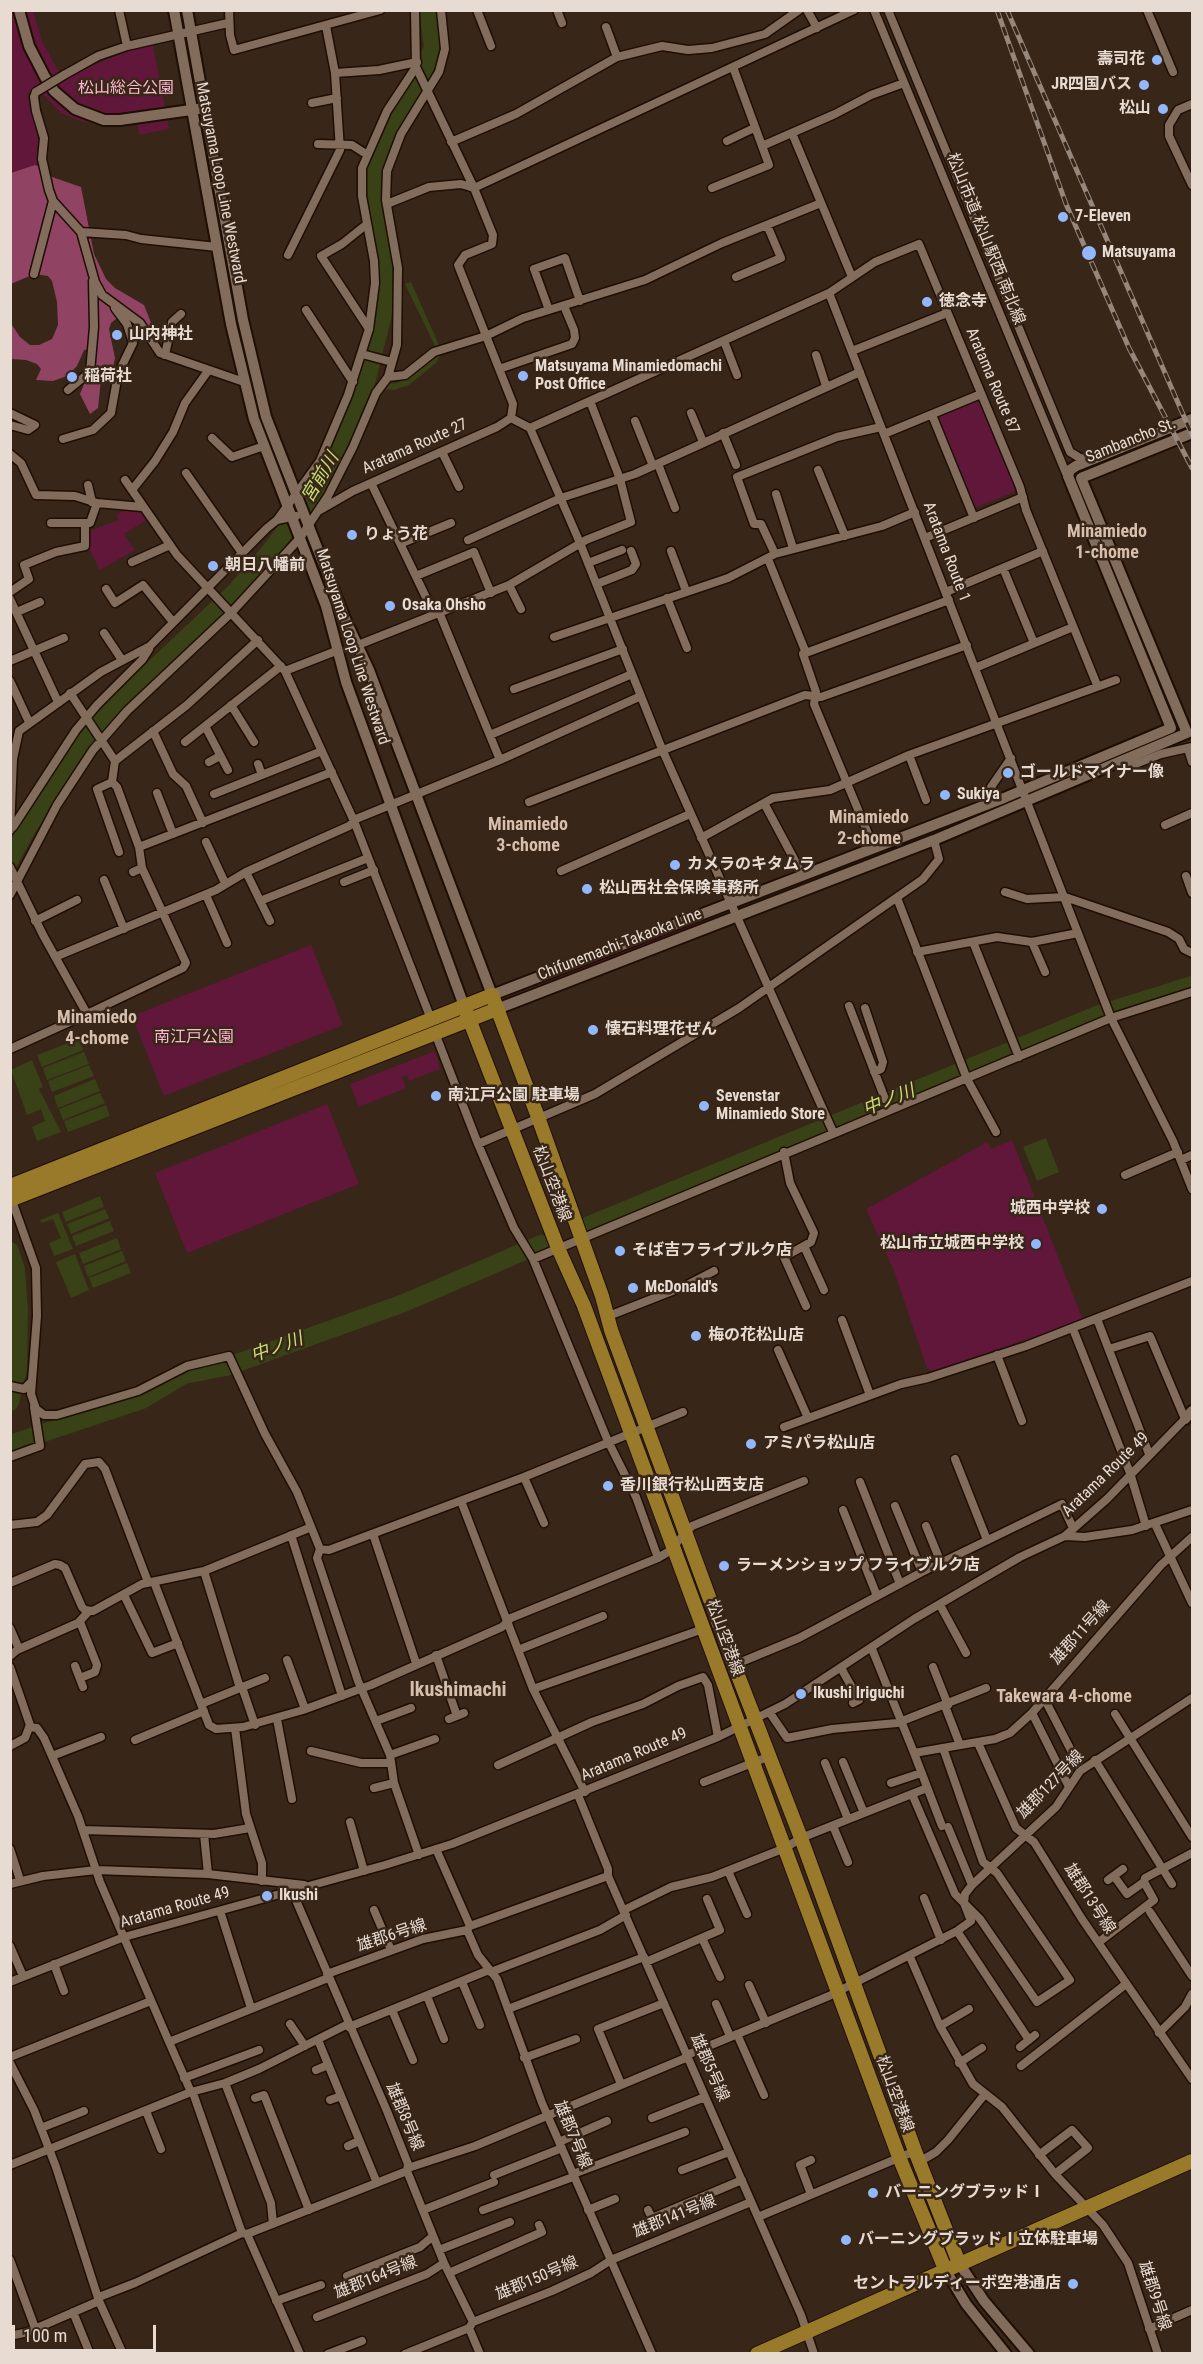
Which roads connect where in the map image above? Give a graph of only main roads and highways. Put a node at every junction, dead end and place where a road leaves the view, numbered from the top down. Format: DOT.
graph roads {
  1 [pos="464,1006"];
  2 [pos="497,1009"];
  3 [pos="470,1020"];
  4 [pos="11,1196"];
  5 [pos="1192,2161"];
  6 [pos="959,2263"];
  7 [pos="945,2269"];
  8 [pos="757,2354"];
  1 -- 2 [label="main road, 松山空港線"];
  1 -- 3 [label="main road, 松山空港線"];
  1 -- 4 [label="main road"];
  2 -- 3 [label="main road"];
  2 -- 6 [label="main road, 松山空港線"];
  3 -- 4 [label="main road"];
  3 -- 7 [label="main road, 松山空港線"];
  5 -- 6 [label="main road"];
  6 -- 7 [label="main road"];
  7 -- 8 [label="main road"];
}
